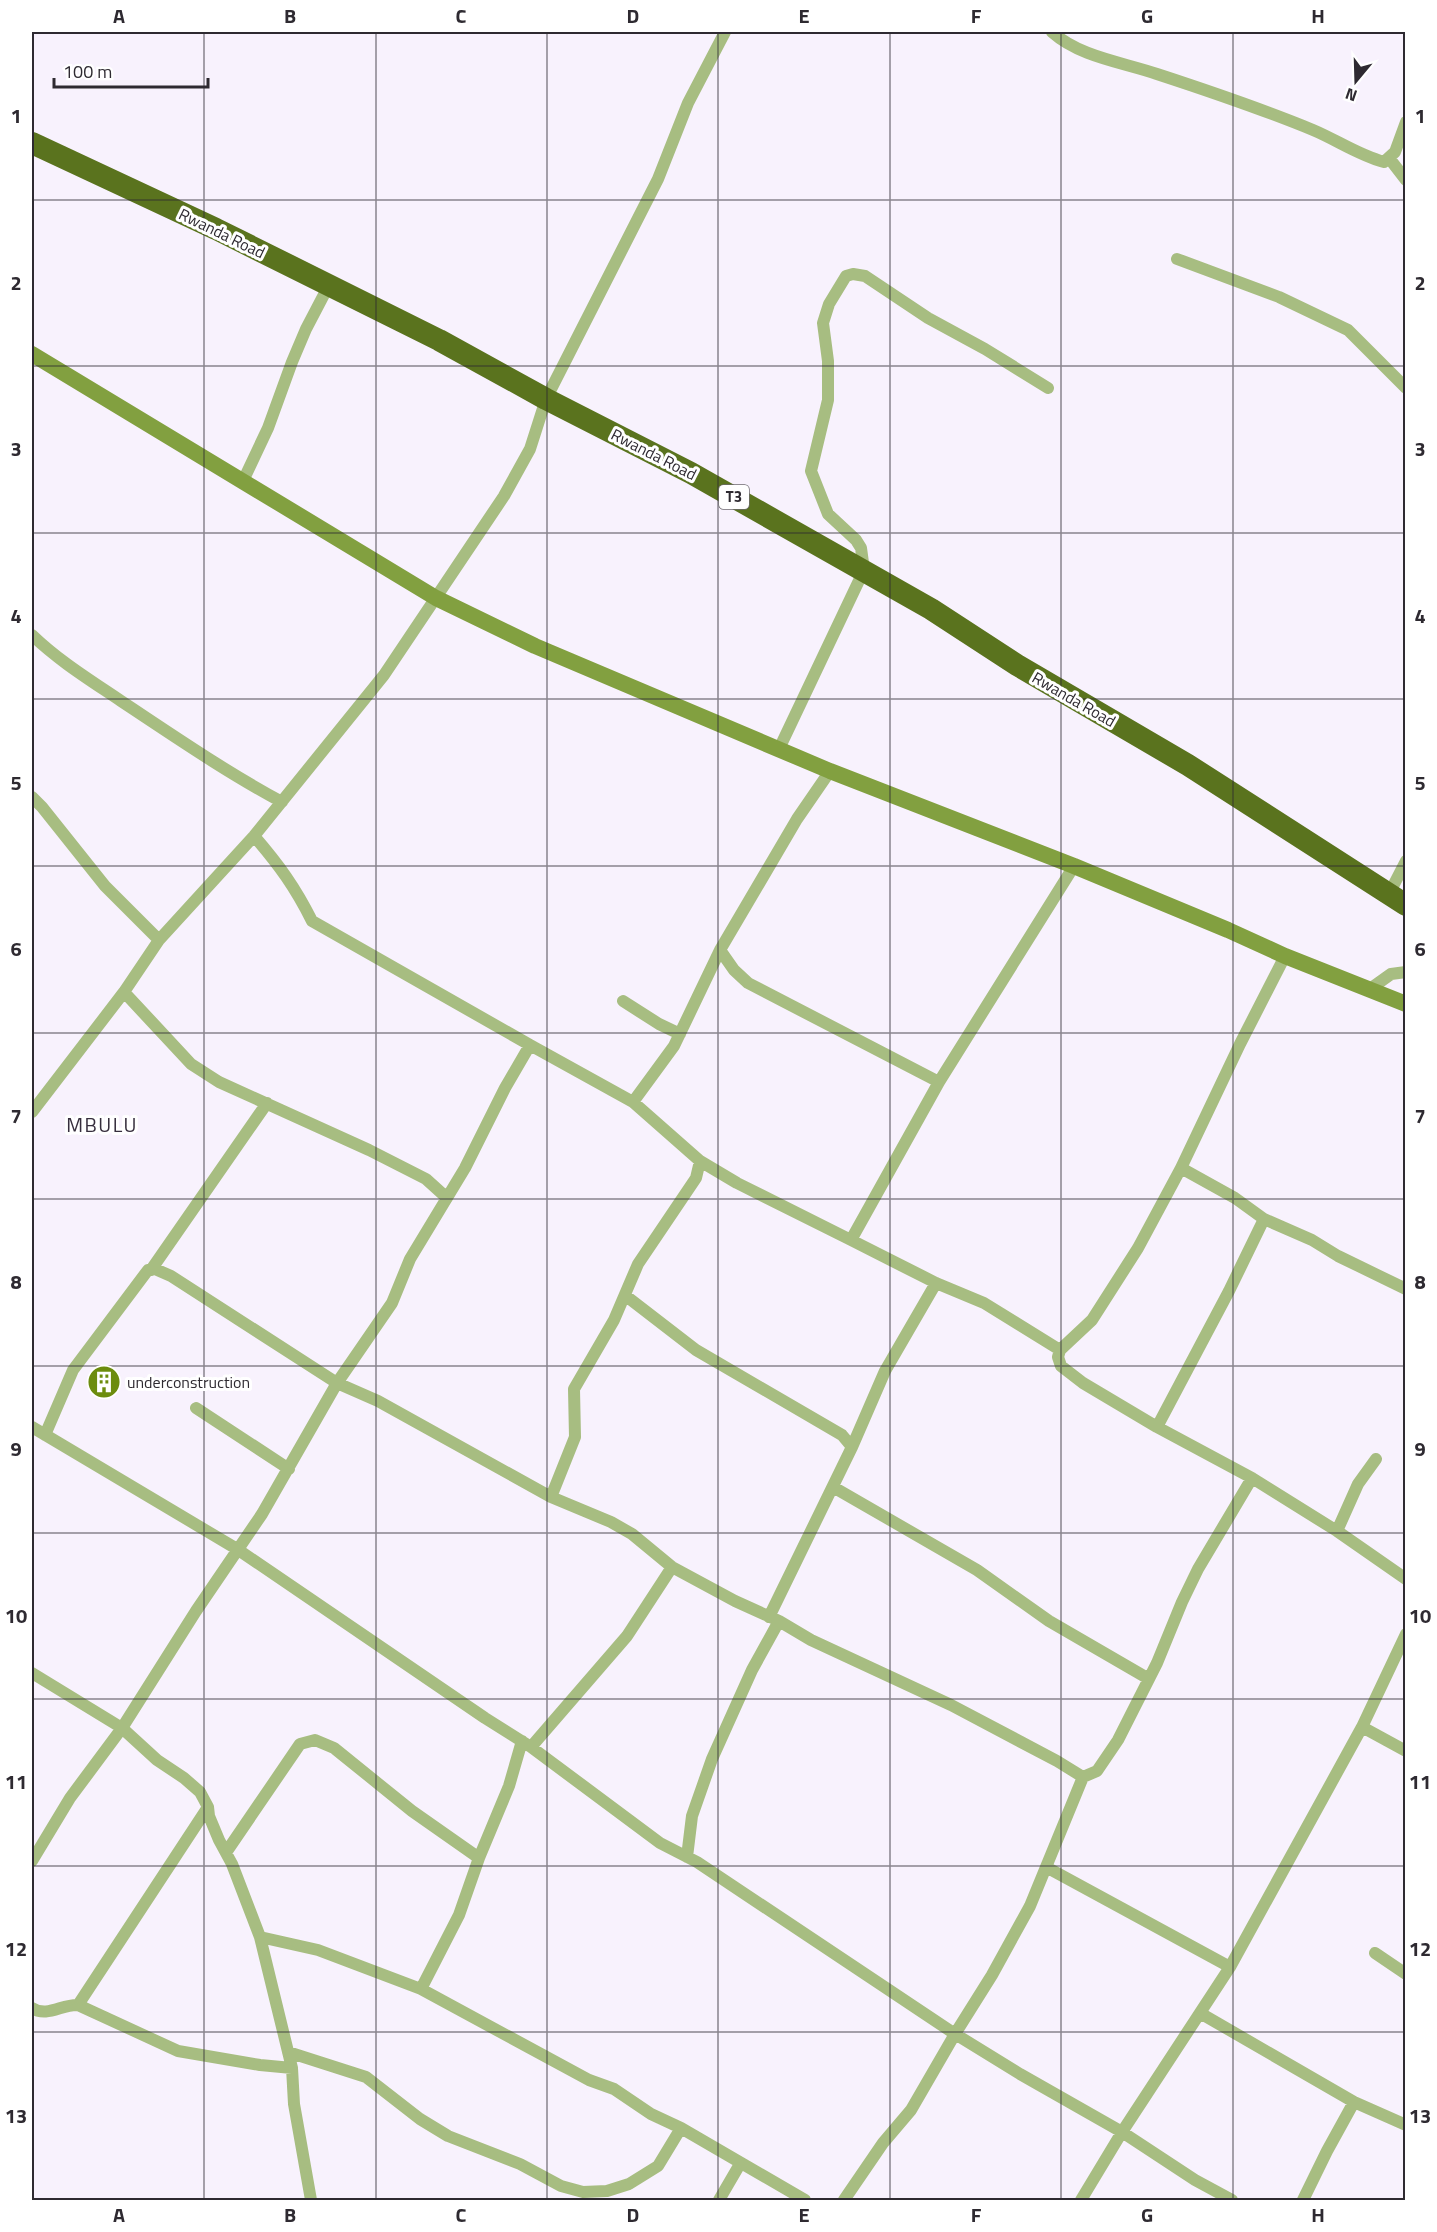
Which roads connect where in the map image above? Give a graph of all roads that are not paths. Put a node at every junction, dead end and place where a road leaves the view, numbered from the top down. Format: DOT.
graph roads {
  1 [pos="725,32"];
  2 [pos="1052,32"];
  3 [pos="1406,122"];
  4 [pos="32,143"];
  5 [pos="1389,158"];
  6 [pos="1406,180"];
  7 [pos="1177,259"];
  8 [pos="329,285"];
  9 [pos="32,354"];
  10 [pos="1048,388"];
  11 [pos="1406,388"];
  12 [pos="546,399"];
  13 [pos="243,481"];
  14 [pos="864,570"];
  15 [pos="436,598"];
  16 [pos="32,635"];
  17 [pos="779,749"];
  18 [pos="830,771"];
  19 [pos="32,797"];
  20 [pos="282,802"];
  21 [pos="254,836"];
  22 [pos="1404,865"];
  23 [pos="1074,867"];
  24 [pos="1397,899"];
  25 [pos="159,940"];
  26 [pos="720,950"];
  27 [pos="1285,956"];
  28 [pos="1406,972"];
  29 [pos="1370,989"];
  30 [pos="124,992"];
  31 [pos="624,1001"];
  32 [pos="1406,1004"];
  33 [pos="680,1034"];
  34 [pos="530,1045"];
  35 [pos="939,1082"];
  36 [pos="633,1102"];
  37 [pos="267,1103"];
  38 [pos="32,1112"];
  39 [pos="700,1161"];
  40 [pos="1180,1168"];
  41 [pos="447,1198"];
  42 [pos="1264,1219"];
  43 [pos="851,1240"];
  44 [pos="151,1270"];
  45 [pos="936,1283"];
  46 [pos="1406,1289"];
  47 [pos="626,1296"];
  48 [pos="1060,1350"];
  49 [pos="337,1383"];
  50 [pos="196,1408"];
  51 [pos="32,1427"];
  52 [pos="1157,1427"];
  53 [pos="45,1435"];
  54 [pos="852,1447"];
  55 [pos="1376,1459"];
  56 [pos="289,1468"];
  57 [pos="1252,1478"];
  58 [pos="833,1487"];
  59 [pos="551,1497"];
  60 [pos="1337,1531"];
  61 [pos="237,1549"];
  62 [pos="672,1567"];
  63 [pos="1406,1579"];
  64 [pos="774,1619"];
  65 [pos="1406,1634"];
  66 [pos="32,1673"];
  67 [pos="1149,1679"];
  68 [pos="1362,1727"];
  69 [pos="122,1728"];
  70 [pos="527,1744"];
  71 [pos="1406,1751"];
  72 [pos="1083,1777"];
  73 [pos="208,1807"];
  74 [pos="227,1851"];
  75 [pos="687,1857"];
  76 [pos="479,1858"];
  77 [pos="32,1861"];
  78 [pos="1046,1867"];
  79 [pos="260,1937"];
  80 [pos="1375,1953"];
  81 [pos="1230,1967"];
  82 [pos="1406,1974"];
  83 [pos="421,1989"];
  84 [pos="78,2005"];
  85 [pos="32,2008"];
  86 [pos="1200,2013"];
  87 [pos="955,2034"];
  88 [pos="288,2052"];
  89 [pos="292,2068"];
  90 [pos="1354,2103"];
  91 [pos="1406,2125"];
  92 [pos="681,2128"];
  93 [pos="1122,2132"];
  94 [pos="740,2164"];
  95 [pos="581,2197"];
  96 [pos="312,2199"];
  97 [pos="719,2200"];
  98 [pos="805,2200"];
  99 [pos="844,2200"];
  100 [pos="1081,2200"];
  101 [pos="1232,2200"];
  102 [pos="1303,2200"];
  1 -- 12 [label="street"];
  2 -- 5 [label="street"];
  3 -- 5 [label="street"];
  4 -- 8 [label="highway, Rwanda Road / T3"];
  5 -- 6 [label="street"];
  7 -- 11 [label="street"];
  8 -- 12 [label="highway, Rwanda Road / T3"];
  8 -- 13 [label="street"];
  9 -- 13 [label="street"];
  10 -- 14 [label="street"];
  12 -- 14 [label="highway, Rwanda Road / T3"];
  12 -- 15 [label="street"];
  13 -- 15 [label="street"];
  14 -- 17 [label="street"];
  14 -- 24 [label="highway, Rwanda Road / T3"];
  15 -- 17 [label="street"];
  15 -- 20 [label="street"];
  16 -- 20 [label="street"];
  17 -- 18 [label="street"];
  18 -- 23 [label="street"];
  18 -- 26 [label="street"];
  19 -- 25 [label="street"];
  20 -- 21 [label="street"];
  21 -- 25 [label="street"];
  21 -- 34 [label="street"];
  22 -- 24 [label="street"];
  23 -- 27 [label="street"];
  23 -- 35 [label="street"];
  25 -- 30 [label="street"];
  26 -- 33 [label="street"];
  26 -- 35 [label="street"];
  27 -- 29 [label="street"];
  27 -- 40 [label="street"];
  28 -- 29 [label="street"];
  29 -- 32 [label="street"];
  30 -- 37 [label="street"];
  30 -- 38 [label="street"];
  31 -- 33 [label="street"];
  33 -- 36 [label="street"];
  34 -- 36 [label="street"];
  34 -- 41 [label="street"];
  35 -- 43 [label="street"];
  36 -- 39 [label="street"];
  37 -- 41 [label="street"];
  37 -- 44 [label="street"];
  39 -- 43 [label="street"];
  39 -- 47 [label="street"];
  40 -- 42 [label="street"];
  40 -- 48 [label="street"];
  41 -- 49 [label="street"];
  42 -- 46 [label="street"];
  42 -- 52 [label="street"];
  43 -- 45 [label="street"];
  44 -- 49 [label="street"];
  44 -- 53 [label="street"];
  45 -- 48 [label="street"];
  45 -- 54 [label="street"];
  47 -- 54 [label="street"];
  47 -- 59 [label="street"];
  48 -- 52 [label="street"];
  49 -- 56 [label="street"];
  49 -- 59 [label="street"];
  50 -- 56 [label="street"];
  51 -- 53 [label="street"];
  52 -- 57 [label="street"];
  53 -- 61 [label="street"];
  54 -- 58 [label="street"];
  55 -- 60 [label="street"];
  56 -- 61 [label="street"];
  57 -- 60 [label="street"];
  57 -- 67 [label="street"];
  58 -- 64 [label="street"];
  58 -- 67 [label="street"];
  59 -- 62 [label="street"];
  60 -- 63 [label="street"];
  61 -- 69 [label="street"];
  61 -- 70 [label="street"];
  62 -- 64 [label="street"];
  62 -- 70 [label="street"];
  64 -- 72 [label="street"];
  64 -- 75 [label="street"];
  65 -- 68 [label="street"];
  66 -- 69 [label="street"];
  67 -- 72 [label="street"];
  68 -- 71 [label="street"];
  68 -- 81 [label="street"];
  69 -- 73 [label="street"];
  69 -- 77 [label="street"];
  70 -- 75 [label="street"];
  70 -- 76 [label="street"];
  72 -- 78 [label="street"];
  73 -- 74 [label="street"];
  73 -- 84 [label="street"];
  74 -- 76 [label="street"];
  74 -- 79 [label="street"];
  75 -- 87 [label="street"];
  76 -- 83 [label="street"];
  78 -- 81 [label="street"];
  78 -- 87 [label="street"];
  79 -- 83 [label="street"];
  79 -- 88 [label="street"];
  80 -- 82 [label="street"];
  81 -- 86 [label="street"];
  83 -- 92 [label="street"];
  84 -- 85 [label="street"];
  84 -- 89 [label="street"];
  86 -- 90 [label="street"];
  86 -- 93 [label="street"];
  87 -- 93 [label="street"];
  87 -- 99 [label="street"];
  88 -- 89 [label="street"];
  88 -- 95 [label="street"];
  89 -- 96 [label="street"];
  90 -- 91 [label="street"];
  90 -- 102 [label="street"];
  92 -- 94 [label="street"];
  92 -- 95 [label="street"];
  93 -- 100 [label="street"];
  93 -- 101 [label="street"];
  94 -- 97 [label="street"];
  94 -- 98 [label="street"];
}
